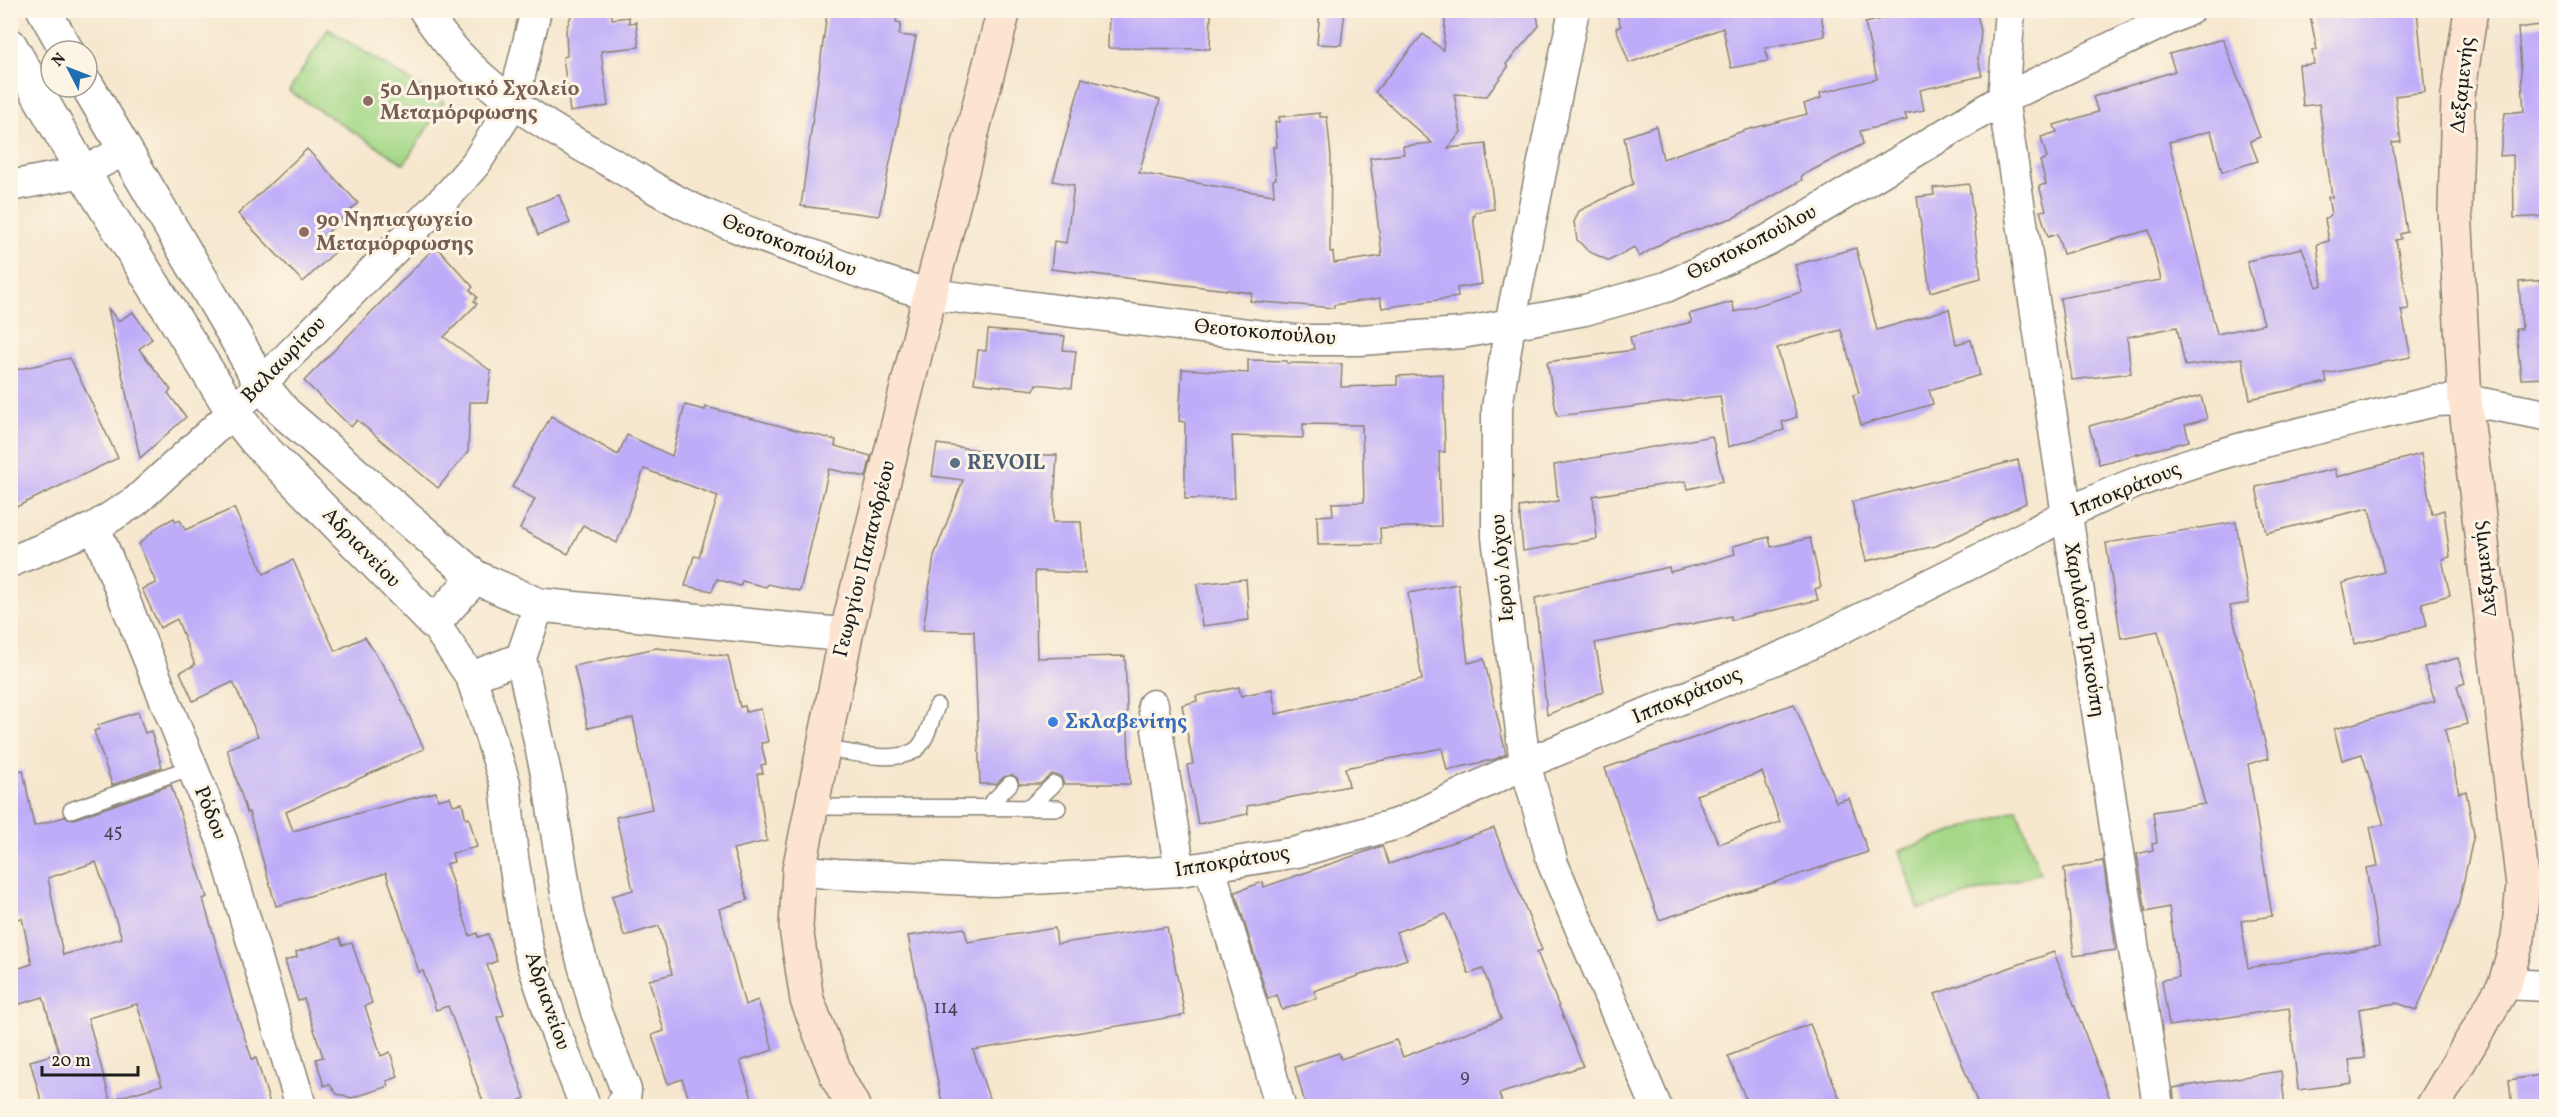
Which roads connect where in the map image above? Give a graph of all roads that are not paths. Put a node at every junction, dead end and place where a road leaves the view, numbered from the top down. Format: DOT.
graph roads {
  1 [pos="44,10"];
  2 [pos="424,10"];
  3 [pos="536,10"];
  4 [pos="1004,10"];
  5 [pos="1574,10"];
  6 [pos="2010,10"];
  7 [pos="2189,10"];
  8 [pos="2471,10"];
  9 [pos="60,39"];
  10 [pos="10,45"];
  11 [pos="95,99"];
  12 [pos="2003,99"];
  13 [pos="513,104"];
  14 [pos="125,150"];
  15 [pos="83,172"];
  16 [pos="10,186"];
  17 [pos="930,294"];
  18 [pos="1510,324"];
  19 [pos="260,383"];
  20 [pos="2465,400"];
  21 [pos="233,412"];
  22 [pos="2547,415"];
  23 [pos="2066,513"];
  24 [pos="95,527"];
  25 [pos="10,562"];
  26 [pos="475,577"];
  27 [pos="539,605"];
  28 [pos="434,623"];
  29 [pos="846,635"];
  30 [pos="521,658"];
  31 [pos="471,677"];
  32 [pos="1153,705"];
  33 [pos="937,706"];
  34 [pos="822,748"];
  35 [pos="1525,764"];
  36 [pos="192,767"];
  37 [pos="1010,784"];
  38 [pos="1054,784"];
  39 [pos="811,807"];
  40 [pos="987,807"];
  41 [pos="1030,807"];
  42 [pos="1058,807"];
  43 [pos="71,810"];
  44 [pos="1210,868"];
  45 [pos="800,870"];
  46 [pos="1180,871"];
  47 [pos="2505,984"];
  48 [pos="2547,986"];
  49 [pos="596,1012"];
  50 [pos="554,1027"];
  51 [pos="301,1107"];
  52 [pos="585,1107"];
  53 [pos="621,1107"];
  54 [pos="853,1107"];
  55 [pos="1280,1107"];
  56 [pos="1656,1107"];
  57 [pos="2158,1107"];
  58 [pos="2433,1107"];
  1 -- 9 [label="street"];
  2 -- 13 [label="street, Θεοτοκοπούλου"];
  3 -- 13 [label="street, Βαλαωρίτου"];
  4 -- 17 [label="main road, Γεωργίου Παπανδρέου"];
  5 -- 18 [label="street, Ιερού Λόχου"];
  6 -- 12 [label="street, Χαριλάου Τρικούπη"];
  7 -- 12 [label="street, Θεοτοκοπούλου"];
  8 -- 20 [label="main road, Δεξαμενής"];
  10 -- 15 [label="street, Αδριανείου"];
  11 -- 14 [label="street"];
  12 -- 18 [label="street, Θεοτοκοπούλου"];
  12 -- 23 [label="street, Χαριλάου Τρικούπη"];
  13 -- 17 [label="street, Θεοτοκοπούλου"];
  13 -- 19 [label="street, Βαλαωρίτου"];
  14 -- 15 [label="street"];
  14 -- 19 [label="street"];
  15 -- 16 [label="street"];
  15 -- 21 [label="street, Αδριανείου"];
  17 -- 18 [label="street, Θεοτοκοπούλου"];
  17 -- 29 [label="main road, Γεωργίου Παπανδρέου"];
  18 -- 35 [label="street, Ιερού Λόχου"];
  19 -- 21 [label="street, Βαλαωρίτου"];
  19 -- 26 [label="street"];
  20 -- 22 [label="street, Ιπποκράτους"];
  20 -- 23 [label="street, Ιπποκράτους"];
  20 -- 47 [label="main road, Δεξαμενής"];
  21 -- 24 [label="street, Βαλαωρίτου"];
  21 -- 28 [label="street, Αδριανείου"];
  23 -- 35 [label="street, Ιπποκράτους"];
  23 -- 57 [label="street, Χαριλάου Τρικούπη"];
  24 -- 25 [label="street, Βαλαωρίτου"];
  24 -- 36 [label="street, Ρόδου"];
  26 -- 27 [label="street"];
  26 -- 28 [label="street"];
  27 -- 29 [label="street"];
  27 -- 30 [label="street"];
  28 -- 31 [label="street, Αδριανείου"];
  29 -- 34 [label="main road, Γεωργίου Παπανδρέου"];
  30 -- 31 [label="street"];
  30 -- 49 [label="street, Αδριανείου"];
  31 -- 50 [label="street, Αδριανείου"];
  32 -- 46 [label="street"];
  33 -- 34 [label="lane"];
  34 -- 39 [label="main road, Γεωργίου Παπανδρέου"];
  35 -- 44 [label="street, Ιπποκράτους"];
  35 -- 56 [label="street, Ιερού Λόχου"];
  36 -- 43 [label="lane"];
  36 -- 51 [label="street, Ρόδου"];
  37 -- 40 [label="lane"];
  38 -- 41 [label="lane"];
  39 -- 40 [label="lane"];
  39 -- 45 [label="main road, Γεωργίου Παπανδρέου"];
  40 -- 41 [label="lane"];
  41 -- 42 [label="lane"];
  44 -- 46 [label="street, Ιπποκράτους"];
  44 -- 55 [label="street"];
  45 -- 46 [label="street, Ιπποκράτους"];
  45 -- 54 [label="main road, Γεωργίου Παπανδρέου"];
  47 -- 48 [label="street"];
  47 -- 58 [label="main road, Δεξαμενής"];
  49 -- 50 [label="street"];
  49 -- 53 [label="street, Αδριανείου"];
  50 -- 52 [label="street, Αδριανείου"];
}
